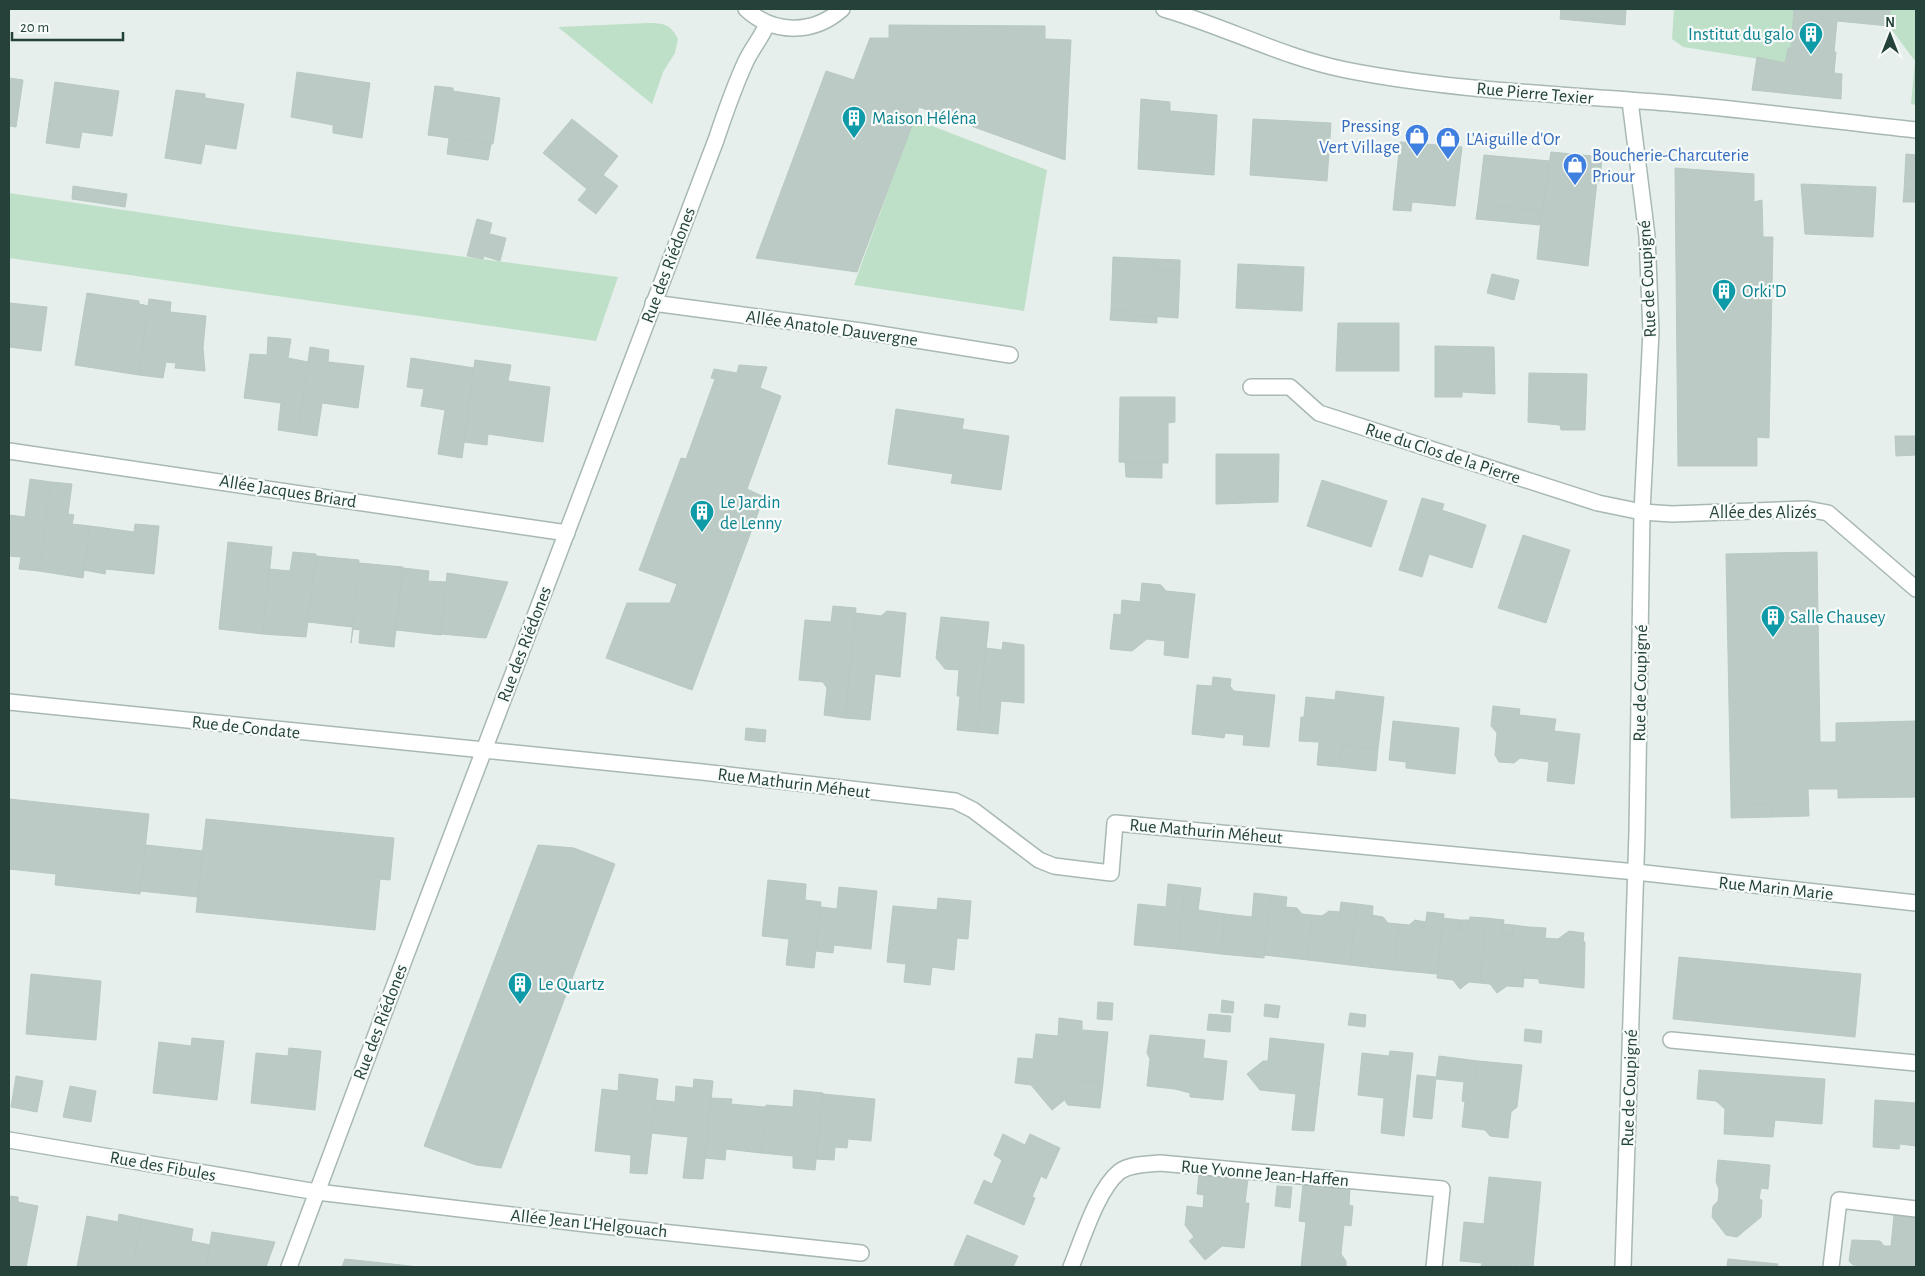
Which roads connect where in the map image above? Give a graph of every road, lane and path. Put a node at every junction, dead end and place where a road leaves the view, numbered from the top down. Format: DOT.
graph roads {
  1 [pos="746,9"];
  2 [pos="842,9"];
  3 [pos="1164,9"];
  4 [pos="767,24"];
  5 [pos="1630,101"];
  6 [pos="1916,130"];
  7 [pos="653,302"];
  8 [pos="1010,355"];
  9 [pos="1251,387"];
  10 [pos="9,451"];
  11 [pos="1642,512"];
  12 [pos="566,533"];
  13 [pos="1916,589"];
  14 [pos="9,702"];
  15 [pos="483,751"];
  16 [pos="1636,872"];
  17 [pos="1916,903"];
  18 [pos="1671,1040"];
  19 [pos="1916,1063"];
  20 [pos="9,1140"];
  21 [pos="317,1192"];
  22 [pos="1916,1209"];
  23 [pos="861,1253"];
  24 [pos="289,1267"];
  25 [pos="1070,1267"];
  26 [pos="1434,1267"];
  27 [pos="1623,1267"];
  28 [pos="1831,1267"];
  1 -- 4 [label="street"];
  2 -- 4 [label="street"];
  3 -- 5 [label="street, Rue Pierre Texier"];
  4 -- 7 [label="street, Rue des Riédones"];
  5 -- 6 [label="street, Rue Pierre Texier"];
  5 -- 11 [label="street, Rue de Coupigné"];
  7 -- 8 [label="street, Allée Anatole Dauvergne"];
  7 -- 12 [label="street, Rue des Riédones"];
  9 -- 11 [label="street, Rue du Clos de la Pierre"];
  10 -- 12 [label="street, Allée Jacques Briard"];
  11 -- 13 [label="street, Allée des Alizés"];
  11 -- 16 [label="street, Rue de Coupigné"];
  12 -- 15 [label="street, Rue des Riédones"];
  14 -- 15 [label="street, Rue de Condate"];
  15 -- 16 [label="street, Rue Mathurin Méheut"];
  15 -- 21 [label="street, Rue des Riédones"];
  16 -- 17 [label="street, Rue Marin Marie"];
  16 -- 27 [label="street, Rue de Coupigné"];
  18 -- 19 [label="street"];
  20 -- 21 [label="street, Rue des Fibules"];
  21 -- 23 [label="street, Allée Jean L'Helgouach"];
  21 -- 24 [label="street, Rue des Riédones"];
  22 -- 28 [label="street"];
  25 -- 26 [label="street, Rue Yvonne Jean-Haffen"];
}
